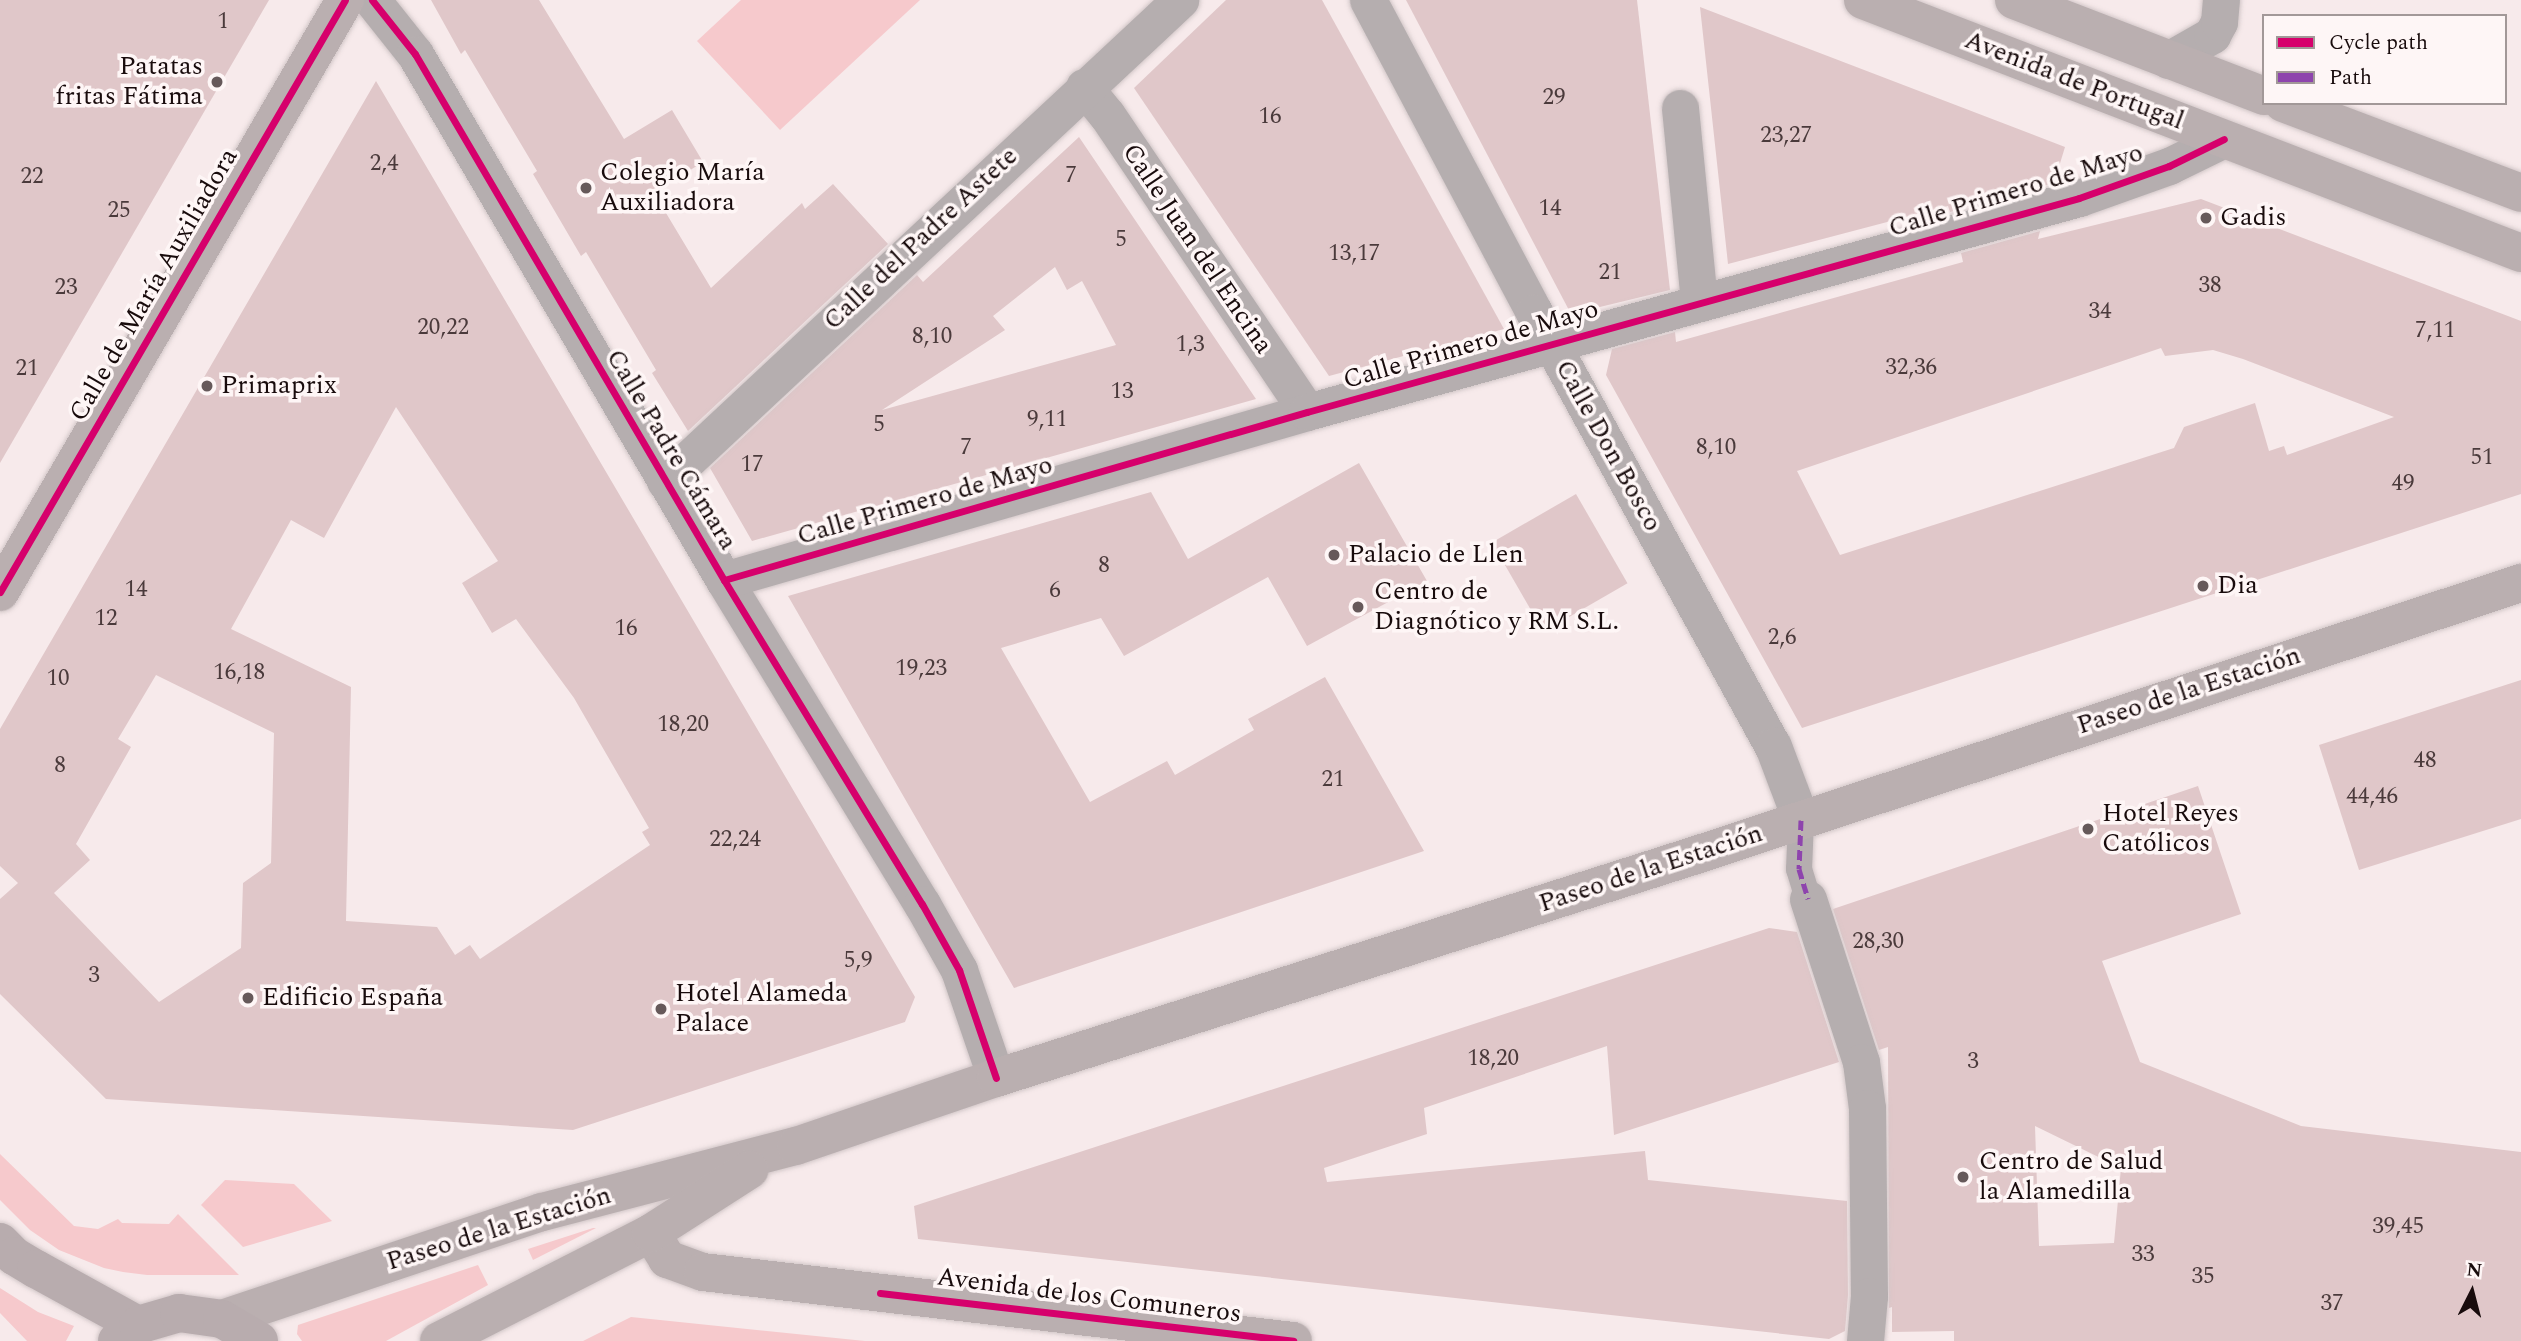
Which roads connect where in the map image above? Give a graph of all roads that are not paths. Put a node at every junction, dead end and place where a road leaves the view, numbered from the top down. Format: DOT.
graph roads {
  1 [pos="345,0"];
  2 [pos="372,0"];
  3 [pos="1180,0"];
  4 [pos="1368,0"];
  5 [pos="1863,0"];
  6 [pos="2014,0"];
  7 [pos="2221,0"];
  8 [pos="2168,60"];
  9 [pos="1084,88"];
  10 [pos="2262,95"];
  11 [pos="2288,105"];
  12 [pos="1680,108"];
  13 [pos="2224,139"];
  14 [pos="2521,193"];
  15 [pos="2521,253"];
  16 [pos="1699,303"];
  17 [pos="1553,344"];
  18 [pos="1307,412"];
  19 [pos="665,481"];
  20 [pos="724,580"];
  21 [pos="2521,583"];
  22 [pos="0,592"];
  23 [pos="1801,820"];
  24 [pos="1808,899"];
  25 [pos="996,1077"];
  26 [pos="780,1151"];
  27 [pos="677,1177"];
  28 [pos="651,1233"];
  29 [pos="0,1242"];
  30 [pos="222,1319"];
  31 [pos="127,1333"];
  32 [pos="259,1341"];
  33 [pos="439,1341"];
  34 [pos="1293,1341"];
  35 [pos="1866,1341"];
  1 -- 22 [label="main road, Calle de María Auxiliadora"];
  2 -- 19 [label="street, Calle Padre Cámara"];
  3 -- 9 [label="street, Calle del Padre Astete"];
  4 -- 17 [label="street, Calle Don Bosco"];
  5 -- 13 [label="main road, Avenida de Portugal"];
  6 -- 8 [label="main road, Avenida de Portugal"];
  7 -- 8 [label="street"];
  8 -- 10 [label="main road, Avenida de Portugal"];
  9 -- 18 [label="street, Calle Juan del Encina"];
  9 -- 19 [label="street, Calle del Padre Astete"];
  11 -- 14 [label="main road"];
  12 -- 16 [label="street"];
  13 -- 15 [label="main road, Avenida de Portugal"];
  13 -- 16 [label="street, Calle Primero de Mayo"];
  16 -- 17 [label="street, Calle Primero de Mayo"];
  17 -- 18 [label="street, Calle Primero de Mayo"];
  17 -- 23 [label="street, Calle Don Bosco"];
  18 -- 20 [label="street, Calle Primero de Mayo"];
  19 -- 20 [label="street, Calle Padre Cámara"];
  20 -- 25 [label="street, Calle Padre Cámara"];
  21 -- 23 [label="main road, Paseo de la Estación"];
  23 -- 24 [label="street"];
  23 -- 25 [label="main road, Paseo de la Estación"];
  24 -- 35 [label="street"];
  25 -- 26 [label="main road, Paseo de la Estación"];
  26 -- 27 [label="main road, Paseo de la Estación"];
  26 -- 28 [label="main road, Paseo de la Estación"];
  27 -- 28 [label="main road"];
  27 -- 30 [label="main road, Paseo de la Estación"];
  28 -- 33 [label="main road, Paseo de la Estación"];
  28 -- 34 [label="main road, Avenida de los Comuneros"];
  29 -- 31 [label="highway"];
  30 -- 31 [label="highway"];
  30 -- 32 [label="highway"];
}
